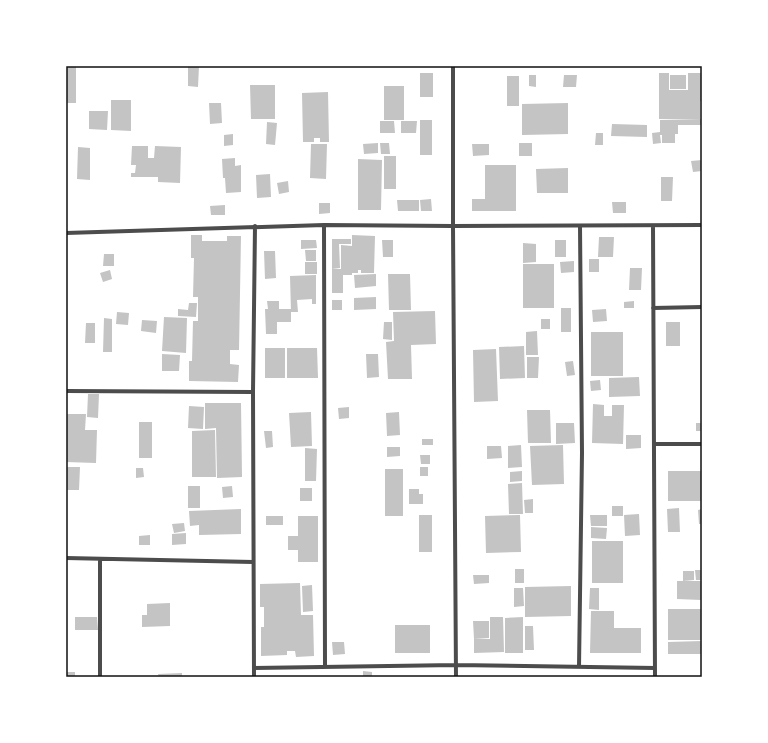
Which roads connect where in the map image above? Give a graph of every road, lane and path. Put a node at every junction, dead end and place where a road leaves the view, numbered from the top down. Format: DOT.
graph roads {
  1 [pos="453,66"];
  2 [pos="324,225"];
  3 [pos="702,225"];
  4 [pos="255,226"];
  5 [pos="453,226"];
  6 [pos="580,226"];
  7 [pos="653,226"];
  8 [pos="66,233"];
  9 [pos="702,307"];
  10 [pos="653,308"];
  11 [pos="66,391"];
  12 [pos="253,392"];
  13 [pos="654,444"];
  14 [pos="702,444"];
  15 [pos="66,558"];
  16 [pos="100,559"];
  17 [pos="253,562"];
  18 [pos="456,665"];
  19 [pos="325,667"];
  20 [pos="579,667"];
  21 [pos="254,668"];
  22 [pos="655,668"];
  23 [pos="100,677"];
  24 [pos="254,677"];
  25 [pos="456,677"];
  26 [pos="655,677"];
  1 -- 5 [label="street"];
  2 -- 4 [label="street"];
  2 -- 5 [label="street"];
  2 -- 19 [label="street"];
  3 -- 7 [label="street"];
  4 -- 8 [label="street"];
  4 -- 12 [label="street"];
  5 -- 6 [label="street"];
  5 -- 18 [label="street"];
  6 -- 7 [label="street"];
  6 -- 20 [label="street"];
  7 -- 10 [label="street"];
  9 -- 10 [label="street"];
  10 -- 13 [label="street"];
  11 -- 12 [label="street"];
  12 -- 17 [label="street"];
  13 -- 14 [label="street"];
  13 -- 22 [label="street"];
  15 -- 16 [label="street"];
  16 -- 17 [label="street"];
  16 -- 23 [label="street"];
  17 -- 21 [label="street"];
  18 -- 19 [label="street"];
  18 -- 20 [label="street"];
  18 -- 25 [label="street"];
  19 -- 21 [label="street"];
  20 -- 22 [label="street"];
  21 -- 24 [label="street"];
  22 -- 26 [label="street"];
}
